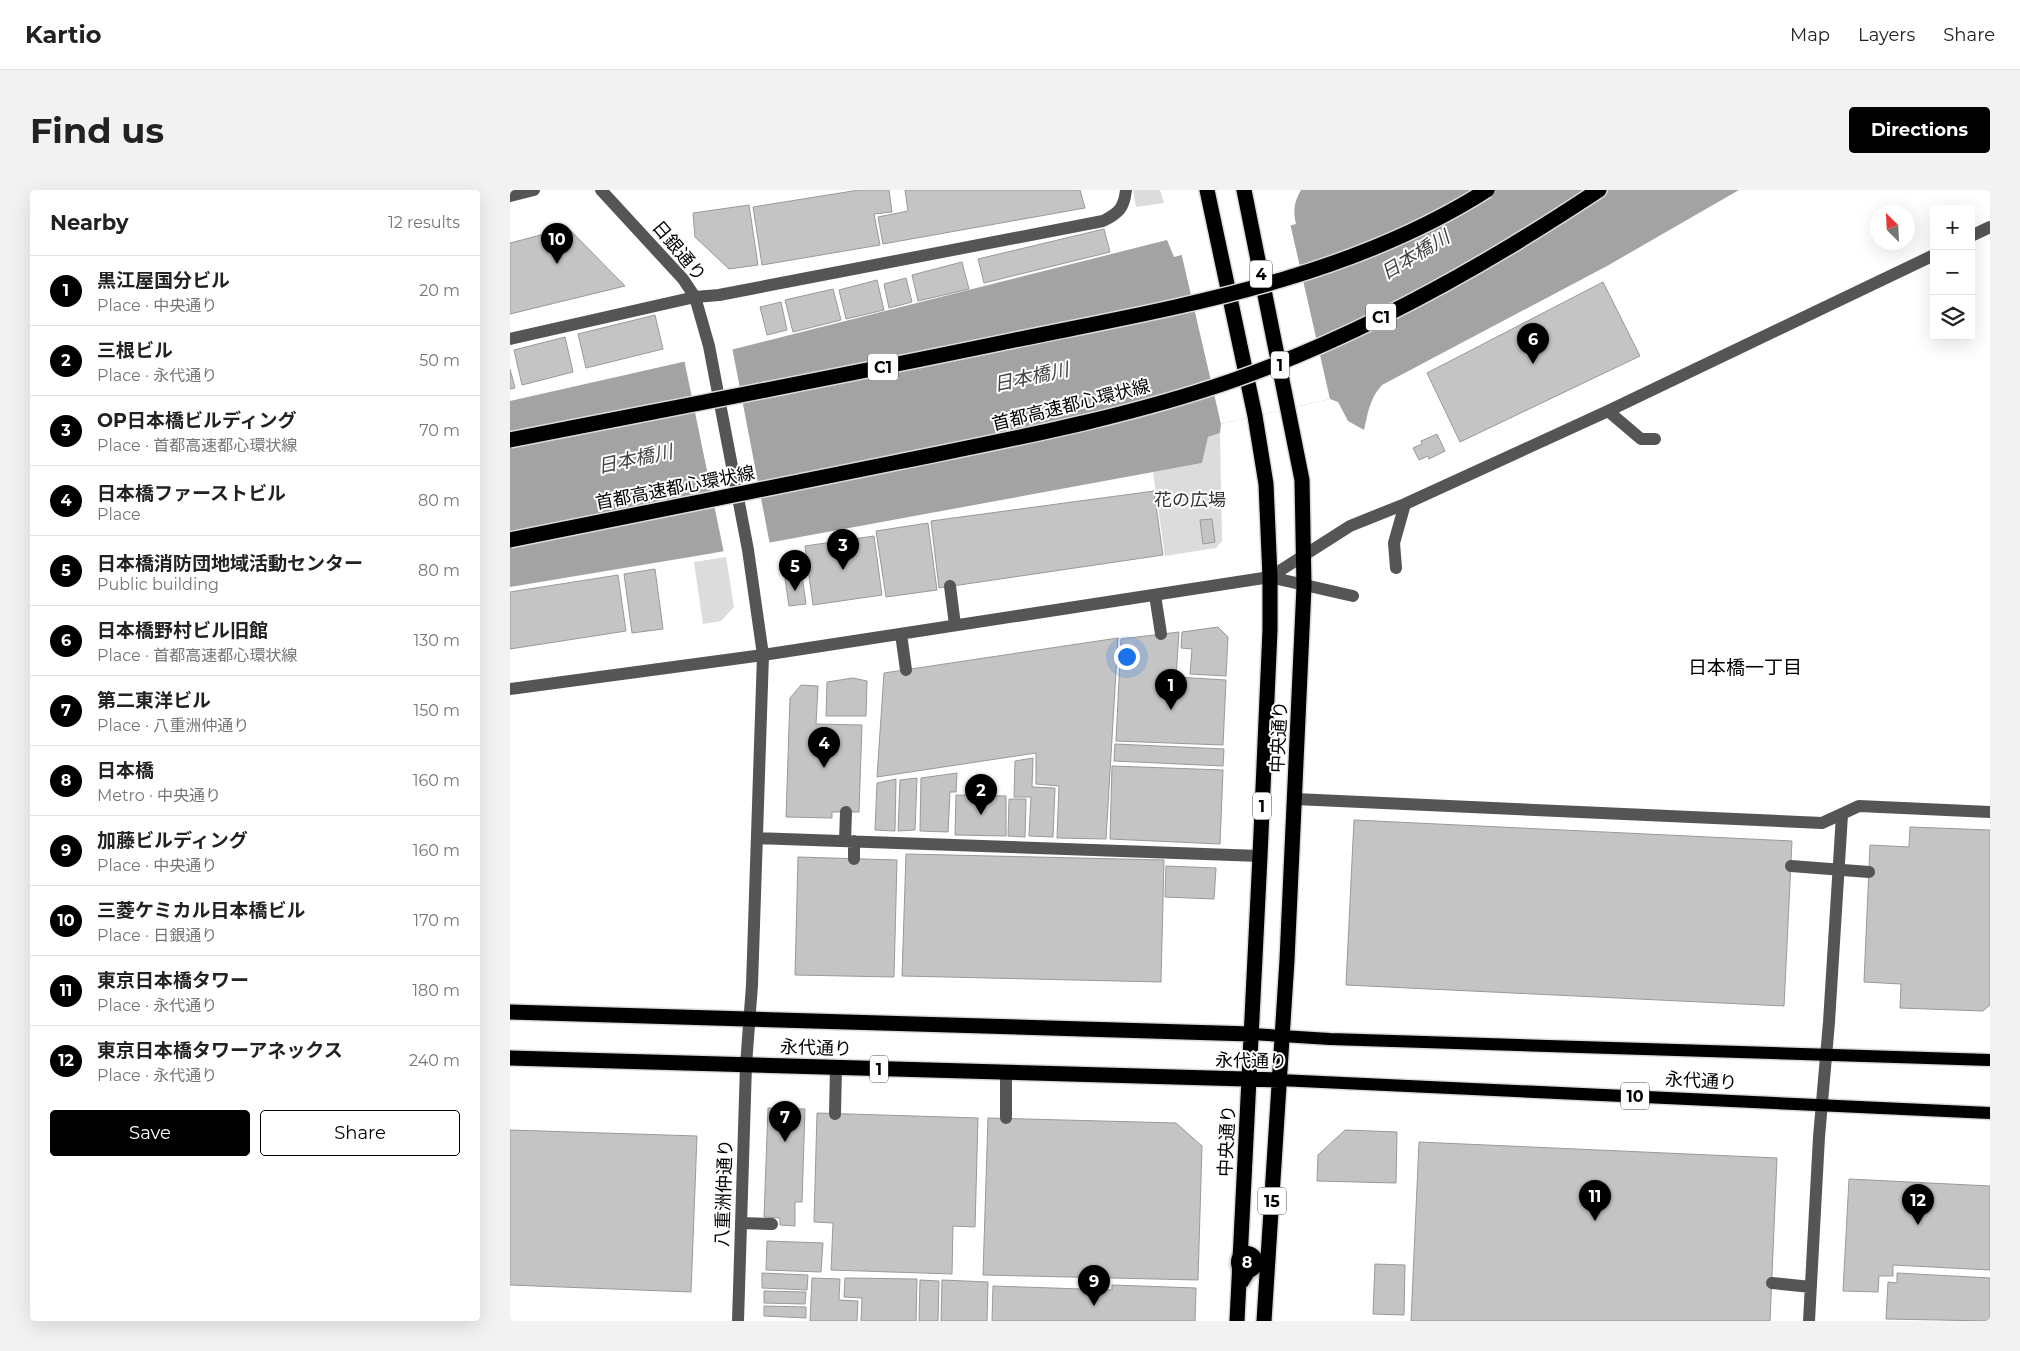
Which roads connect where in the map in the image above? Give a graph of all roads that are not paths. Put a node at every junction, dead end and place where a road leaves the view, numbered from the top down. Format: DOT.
graph roads {
  1 [pos="534,190"];
  2 [pos="601,190"];
  3 [pos="1126,190"];
  4 [pos="1207,190"];
  5 [pos="1244,190"];
  6 [pos="1488,190"];
  7 [pos="1599,190"];
  8 [pos="510,196"];
  9 [pos="1990,227"];
  10 [pos="1975,234"];
  11 [pos="1930,257"];
  12 [pos="695,297"];
  13 [pos="1272,322"];
  14 [pos="1236,330"];
  15 [pos="510,339"];
  16 [pos="1608,411"];
  17 [pos="1655,439"];
  18 [pos="510,440"];
  19 [pos="1405,504"];
  20 [pos="510,540"];
  21 [pos="1304,556"];
  22 [pos="1396,568"];
  23 [pos="1270,577"];
  24 [pos="950,586"];
  25 [pos="1304,586"];
  26 [pos="1155,595"];
  27 [pos="1353,596"];
  28 [pos="955,626"];
  29 [pos="901,634"];
  30 [pos="1161,634"];
  31 [pos="763,655"];
  32 [pos="906,670"];
  33 [pos="510,689"];
  34 [pos="1295,799"];
  35 [pos="846,812"];
  36 [pos="1990,812"];
  37 [pos="1842,815"];
  38 [pos="757,838"];
  39 [pos="850,841"];
  40 [pos="1260,856"];
  41 [pos="854,859"];
  42 [pos="1791,866"];
  43 [pos="1838,870"];
  44 [pos="1869,872"];
  45 [pos="510,1012"];
  46 [pos="750,1020"];
  47 [pos="1251,1034"];
  48 [pos="1282,1037"];
  49 [pos="1827,1054"];
  50 [pos="510,1058"];
  51 [pos="1990,1060"];
  52 [pos="746,1065"];
  53 [pos="836,1068"];
  54 [pos="1006,1073"];
  55 [pos="1248,1080"];
  56 [pos="1279,1080"];
  57 [pos="1823,1105"];
  58 [pos="1990,1113"];
  59 [pos="835,1114"];
  60 [pos="1006,1118"];
  61 [pos="741,1223"];
  62 [pos="772,1224"];
  63 [pos="1772,1283"];
  64 [pos="1811,1287"];
  65 [pos="738,1321"];
  66 [pos="1237,1321"];
  67 [pos="1264,1321"];
  68 [pos="1809,1321"];
  1 -- 8 [label="street"];
  2 -- 12 [label="street, 日銀通り"];
  3 -- 12 [label="street"];
  4 -- 14 [label="highway, 中央通り / 4"];
  5 -- 13 [label="highway, 中央通り / 4"];
  6 -- 18 [label="highway, C1, bridge"];
  7 -- 20 [label="highway, 首都高速都心環状線 / C1, bridge"];
  9 -- 10 [label="street"];
  11 -- 16 [label="street"];
  12 -- 15 [label="street"];
  12 -- 31 [label="street, 日銀通り, bridge"];
  13 -- 21 [label="highway, 中央通り / 1"];
  14 -- 23 [label="highway, 中央通り / 1"];
  16 -- 17 [label="street"];
  16 -- 19 [label="street"];
  19 -- 21 [label="street"];
  19 -- 22 [label="street"];
  21 -- 23 [label="street"];
  21 -- 25 [label="highway, 中央通り / 1"];
  23 -- 25 [label="street"];
  23 -- 26 [label="street"];
  23 -- 40 [label="highway, 中央通り / 1"];
  24 -- 28 [label="street"];
  25 -- 27 [label="street"];
  25 -- 34 [label="highway, 中央通り / 1"];
  26 -- 28 [label="street"];
  26 -- 30 [label="street"];
  28 -- 29 [label="street"];
  29 -- 31 [label="street"];
  29 -- 32 [label="street"];
  31 -- 33 [label="street"];
  31 -- 38 [label="street, 八重洲仲通り"];
  34 -- 37 [label="street"];
  34 -- 48 [label="highway, 中央通り / 1"];
  35 -- 39 [label="street"];
  36 -- 37 [label="street"];
  37 -- 43 [label="street"];
  38 -- 39 [label="street"];
  38 -- 46 [label="street, 八重洲仲通り"];
  39 -- 40 [label="street"];
  39 -- 41 [label="street"];
  40 -- 47 [label="highway, 中央通り / 1"];
  42 -- 43 [label="street"];
  43 -- 44 [label="street"];
  43 -- 49 [label="street"];
  45 -- 46 [label="highway, 永代通り"];
  46 -- 47 [label="highway, 永代通り"];
  46 -- 52 [label="street, 八重洲仲通り"];
  47 -- 48 [label="main road, 永代通り"];
  47 -- 55 [label="highway, 中央通り / 15"];
  48 -- 49 [label="main road, 永代通り"];
  48 -- 56 [label="highway, 中央通り / 1"];
  49 -- 51 [label="main road, 永代通り"];
  49 -- 57 [label="street"];
  50 -- 52 [label="highway, 永代通り / 1"];
  52 -- 53 [label="highway, 永代通り / 1"];
  52 -- 61 [label="street, 八重洲仲通り"];
  53 -- 54 [label="highway, 永代通り / 1"];
  53 -- 59 [label="street"];
  54 -- 55 [label="highway, 永代通り / 1"];
  54 -- 60 [label="street"];
  55 -- 56 [label="highway, 永代通り / 1"];
  55 -- 66 [label="highway, 中央通り / 15"];
  56 -- 57 [label="main road, 永代通り / 10"];
  56 -- 67 [label="highway, 中央通り / 15"];
  57 -- 58 [label="main road, 永代通り / 10"];
  57 -- 64 [label="street"];
  61 -- 62 [label="street"];
  61 -- 65 [label="street, 八重洲仲通り"];
  63 -- 64 [label="street"];
  64 -- 68 [label="street"];
}
